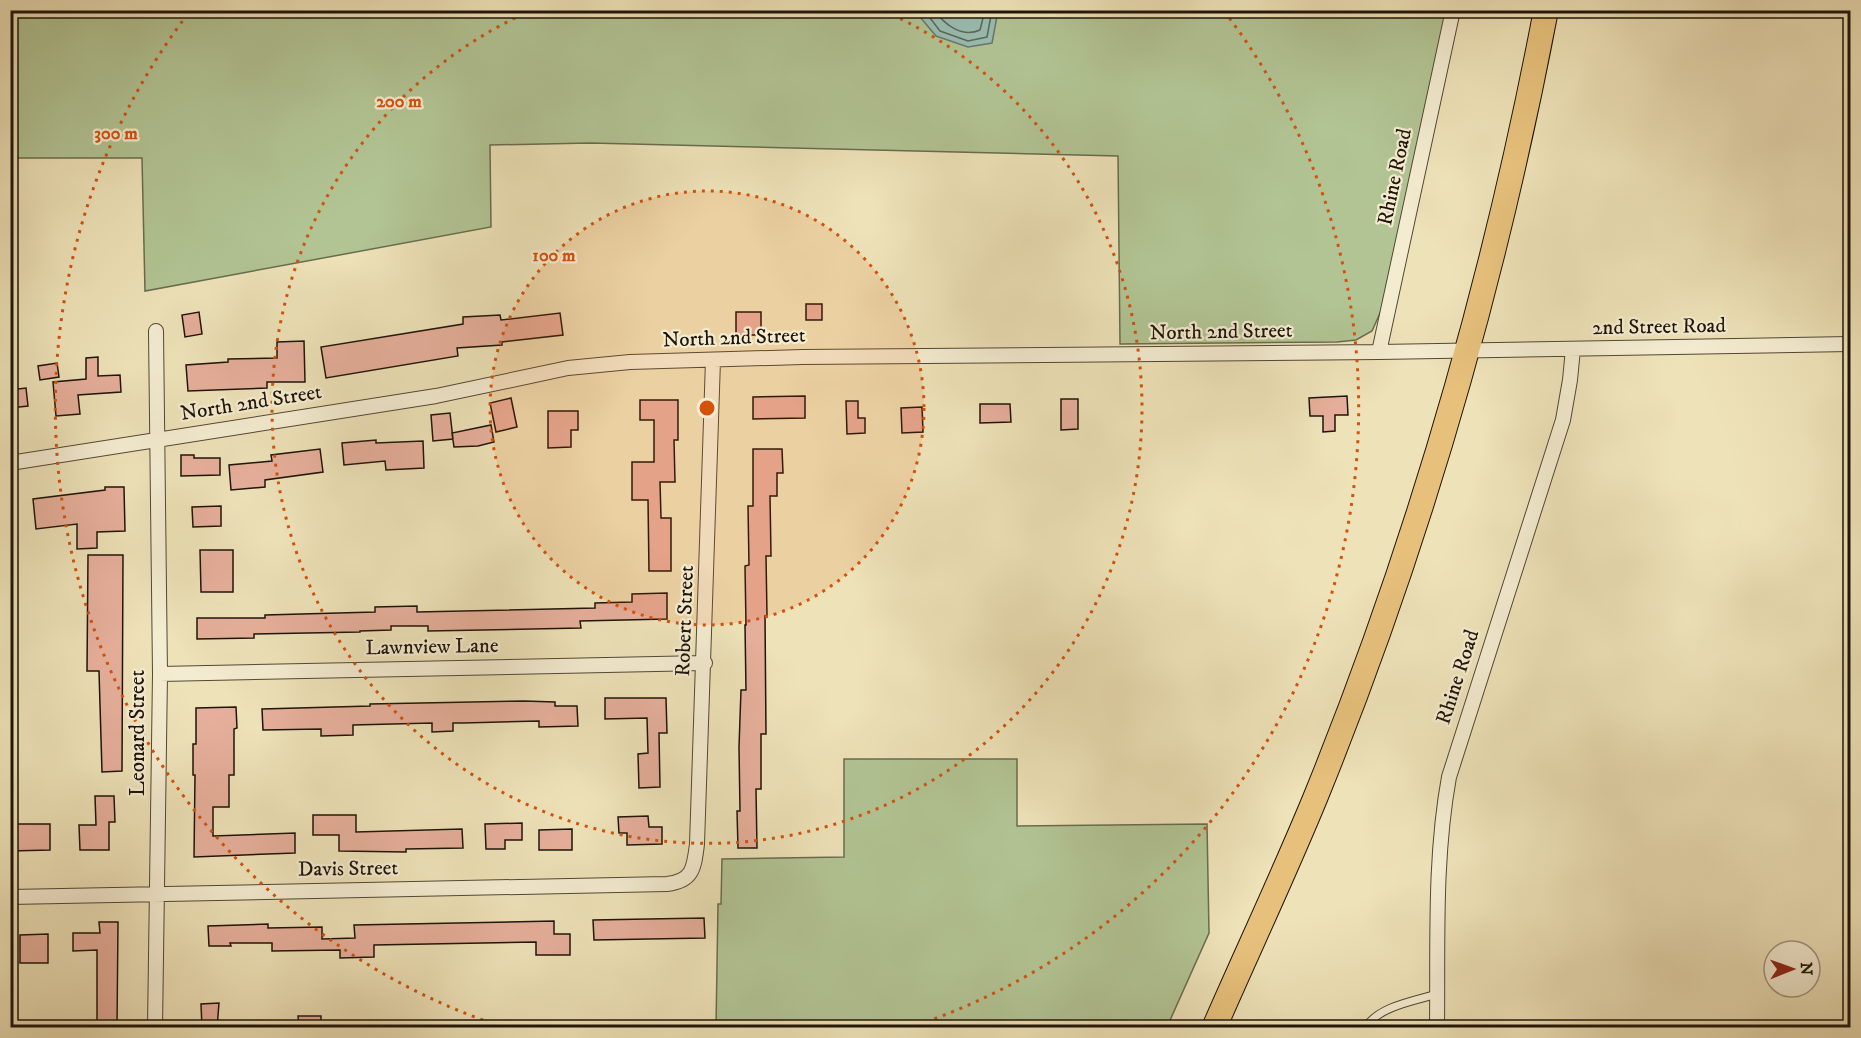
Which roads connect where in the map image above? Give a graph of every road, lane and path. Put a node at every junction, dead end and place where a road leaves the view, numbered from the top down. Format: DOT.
graph roads {
  1 [pos="1453,10"];
  2 [pos="1546,10"];
  3 [pos="156,331"];
  4 [pos="1851,344"];
  5 [pos="1467,349"];
  6 [pos="1573,349"];
  7 [pos="1379,352"];
  8 [pos="713,360"];
  9 [pos="157,438"];
  10 [pos="10,463"];
  11 [pos="705,663"];
  12 [pos="160,674"];
  13 [pos="685,880"];
  14 [pos="158,894"];
  15 [pos="10,897"];
  16 [pos="1437,994"];
  17 [pos="155,1028"];
  18 [pos="1214,1028"];
  19 [pos="1365,1028"];
  20 [pos="1437,1028"];
  1 -- 7 [label="street, Rhine Road"];
  2 -- 5 [label="highway"];
  3 -- 9 [label="street, Leonard Street"];
  4 -- 6 [label="street, 2nd Street Road"];
  5 -- 6 [label="street, 2nd Street Road"];
  5 -- 7 [label="street, North 2nd Street"];
  5 -- 18 [label="highway"];
  6 -- 16 [label="street, Rhine Road"];
  7 -- 8 [label="street, North 2nd Street"];
  8 -- 9 [label="street, North 2nd Street"];
  8 -- 11 [label="street, Robert Street"];
  9 -- 10 [label="street, North 2nd Street"];
  9 -- 12 [label="street, Leonard Street"];
  11 -- 12 [label="street, Lawnview Lane"];
  11 -- 13 [label="street, Robert Street"];
  12 -- 14 [label="street, Leonard Street"];
  13 -- 14 [label="street, Davis Street"];
  14 -- 15 [label="street, Davis Street"];
  14 -- 17 [label="street, Leonard Street"];
  16 -- 19 [label="lane"];
  16 -- 20 [label="street, Rhine Road"];
}
